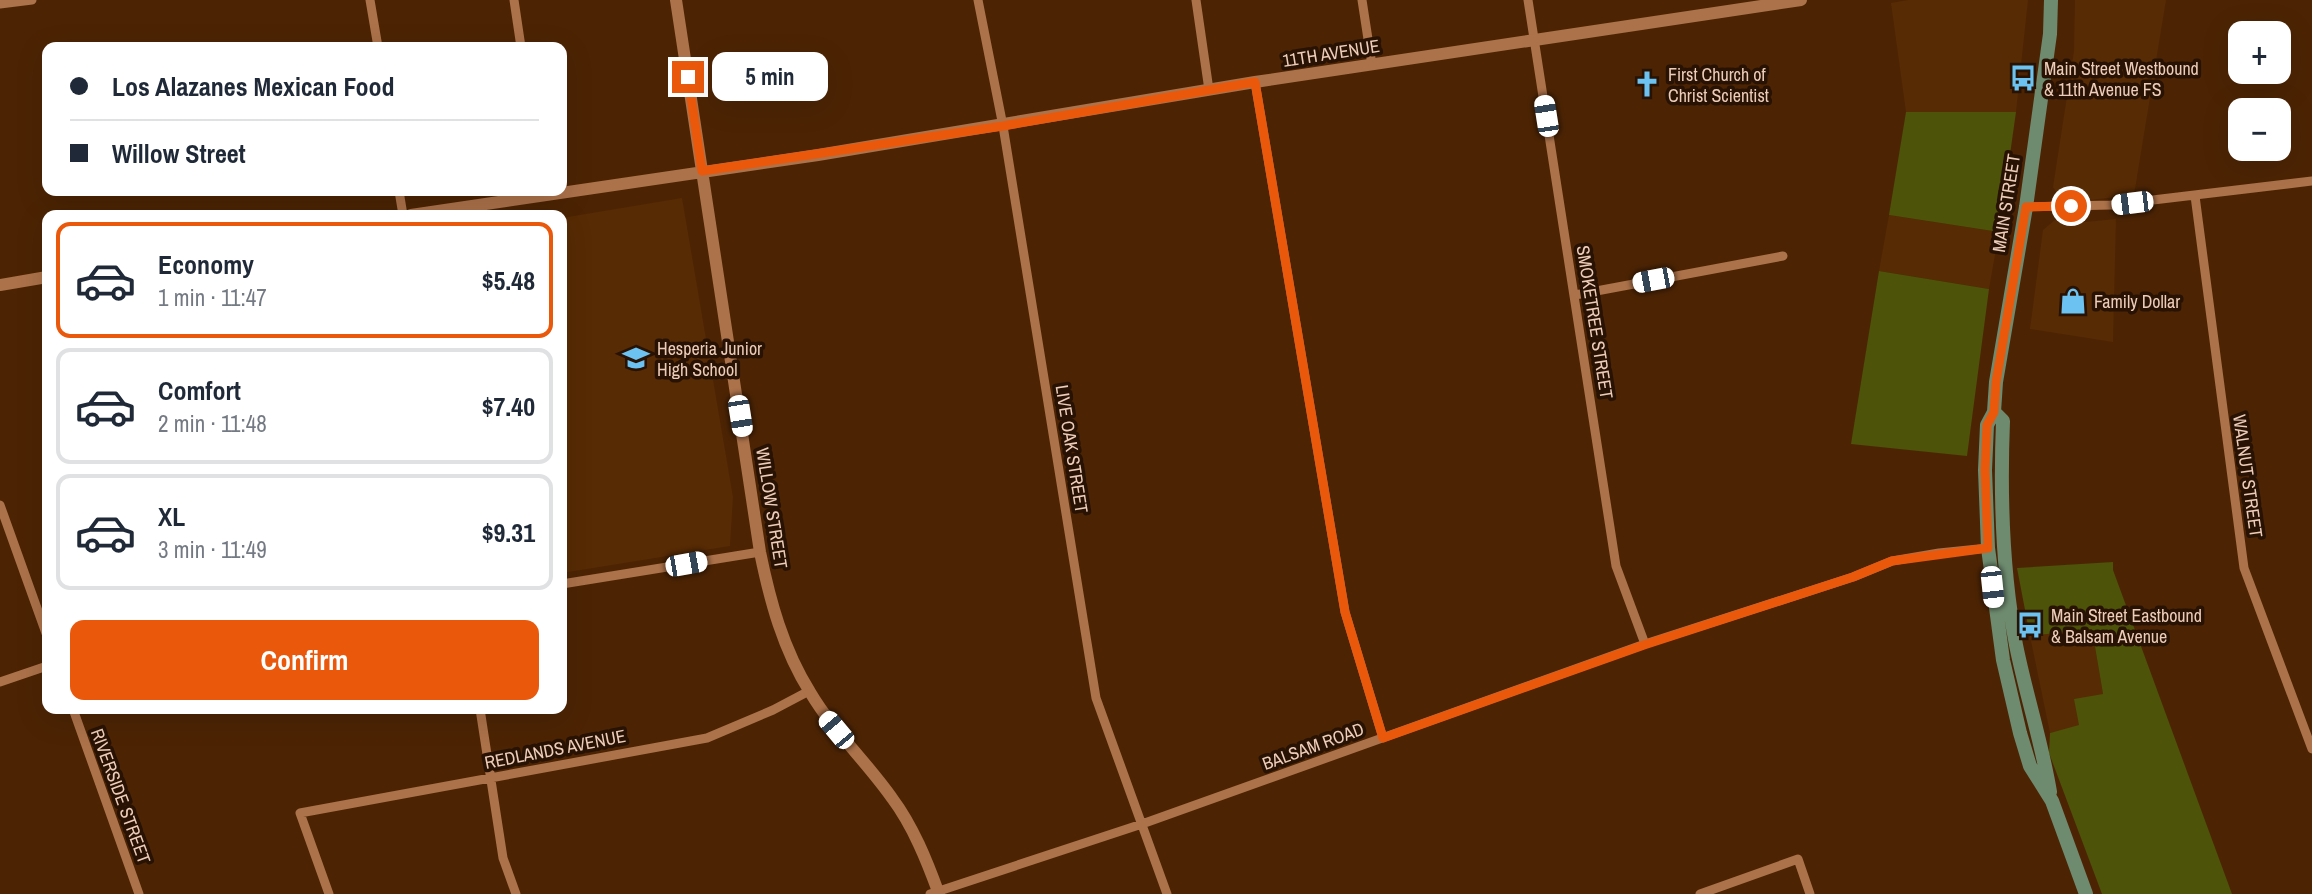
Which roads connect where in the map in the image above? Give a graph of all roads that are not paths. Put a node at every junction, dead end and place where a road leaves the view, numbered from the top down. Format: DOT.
graph roads {
  1 [pos="32,0"];
  2 [pos="370,0"];
  3 [pos="514,0"];
  4 [pos="676,0"];
  5 [pos="978,0"];
  6 [pos="1196,0"];
  7 [pos="1362,0"];
  8 [pos="1528,0"];
  9 [pos="1801,0"];
  10 [pos="2051,0"];
  11 [pos="0,4"];
  12 [pos="1534,40"];
  13 [pos="376,42"];
  14 [pos="520,42"];
  15 [pos="1371,65"];
  16 [pos="1255,82"];
  17 [pos="1209,90"];
  18 [pos="1003,126"];
  19 [pos="702,171"];
  20 [pos="2312,181"];
  21 [pos="567,190"];
  22 [pos="526,196"];
  23 [pos="2195,196"];
  24 [pos="2026,207"];
  25 [pos="441,210"];
  26 [pos="1783,256"];
  27 [pos="42,278"];
  28 [pos="0,285"];
  29 [pos="1575,295"];
  30 [pos="1994,412"];
  31 [pos="0,505"];
  32 [pos="1988,548"];
  33 [pos="760,552"];
  34 [pos="567,583"];
  35 [pos="42,622"];
  36 [pos="2016,644"];
  37 [pos="1644,645"];
  38 [pos="42,668"];
  39 [pos="0,682"];
  40 [pos="808,691"];
  41 [pos="76,714"];
  42 [pos="481,714"];
  43 [pos="1383,738"];
  44 [pos="2312,749"];
  45 [pos="491,777"];
  46 [pos="2052,804"];
  47 [pos="1142,824"];
  48 [pos="936,893"];
  49 [pos="139,894"];
  50 [pos="330,894"];
  51 [pos="516,894"];
  52 [pos="1167,894"];
  53 [pos="1700,894"];
  54 [pos="1810,894"];
  55 [pos="2086,894"];
  1 -- 11 [label="street"];
  2 -- 13 [label="street"];
  3 -- 14 [label="street"];
  4 -- 19 [label="main road, WILLOW STREET"];
  5 -- 18 [label="street, LIVE OAK STREET"];
  6 -- 17 [label="street"];
  7 -- 15 [label="street"];
  8 -- 12 [label="street, SMOKETREE STREET"];
  9 -- 12 [label="main road, 11TH AVENUE"];
  10 -- 24 [label="main road, MAIN STREET"];
  12 -- 15 [label="main road, 11TH AVENUE"];
  12 -- 29 [label="street, SMOKETREE STREET"];
  15 -- 16 [label="main road, 11TH AVENUE"];
  16 -- 17 [label="main road, 11TH AVENUE"];
  16 -- 43 [label="street"];
  17 -- 18 [label="main road, 11TH AVENUE"];
  18 -- 19 [label="main road, 11TH AVENUE"];
  18 -- 47 [label="street, LIVE OAK STREET"];
  19 -- 21 [label="main road, 11TH AVENUE"];
  19 -- 33 [label="main road, WILLOW STREET"];
  20 -- 23 [label="street"];
  22 -- 25 [label="main road, 11TH AVENUE"];
  23 -- 24 [label="street"];
  23 -- 44 [label="street, WALNUT STREET"];
  24 -- 30 [label="main road, MAIN STREET"];
  26 -- 29 [label="street"];
  27 -- 28 [label="main road"];
  29 -- 37 [label="street, SMOKETREE STREET"];
  30 -- 32 [label="main road, MAIN STREET"];
  30 -- 36 [label="main road, MAIN STREET"];
  31 -- 35 [label="street"];
  32 -- 36 [label="main road"];
  32 -- 37 [label="street, BALSAM ROAD"];
  32 -- 46 [label="main road, MAIN STREET"];
  33 -- 34 [label="street"];
  33 -- 40 [label="main road, WILLOW STREET"];
  36 -- 46 [label="main road, MAIN STREET"];
  37 -- 43 [label="street, BALSAM ROAD"];
  38 -- 39 [label="street"];
  40 -- 45 [label="street, REDLANDS AVENUE"];
  40 -- 48 [label="main road, WILLOW STREET"];
  41 -- 49 [label="street, RIVERSIDE STREET"];
  42 -- 45 [label="street"];
  43 -- 47 [label="street, BALSAM ROAD"];
  45 -- 50 [label="street, REDLANDS AVENUE"];
  45 -- 51 [label="street"];
  46 -- 55 [label="main road, MAIN STREET"];
  47 -- 48 [label="street, BALSAM ROAD"];
  47 -- 52 [label="street, LIVE OAK STREET"];
  53 -- 54 [label="street"];
}
